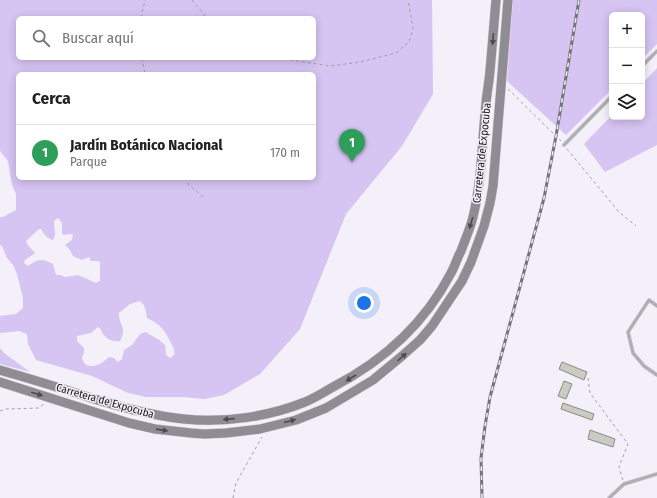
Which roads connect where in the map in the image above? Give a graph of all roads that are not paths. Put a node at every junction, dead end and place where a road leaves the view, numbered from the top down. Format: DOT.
graph roads {
  1 [pos="496,0"];
  2 [pos="508,0"];
  3 [pos="657,50"];
  4 [pos="645,63"];
  5 [pos="609,99"];
  6 [pos="564,145"];
  7 [pos="657,306"];
  8 [pos="0,370"];
  9 [pos="657,375"];
  10 [pos="0,382"];
  11 [pos="657,474"];
  12 [pos="609,498"];
  1 -- 8 [label="main road, Carretera de Expocuba, one-way"];
  10 -- 2 [label="main road, Carretera de Expocuba, one-way"];
  3 -- 4 [label="lane"];
  5 -- 6 [label="lane"];
  7 -- 9 [label="lane"];
  11 -- 12 [label="lane"];
}
